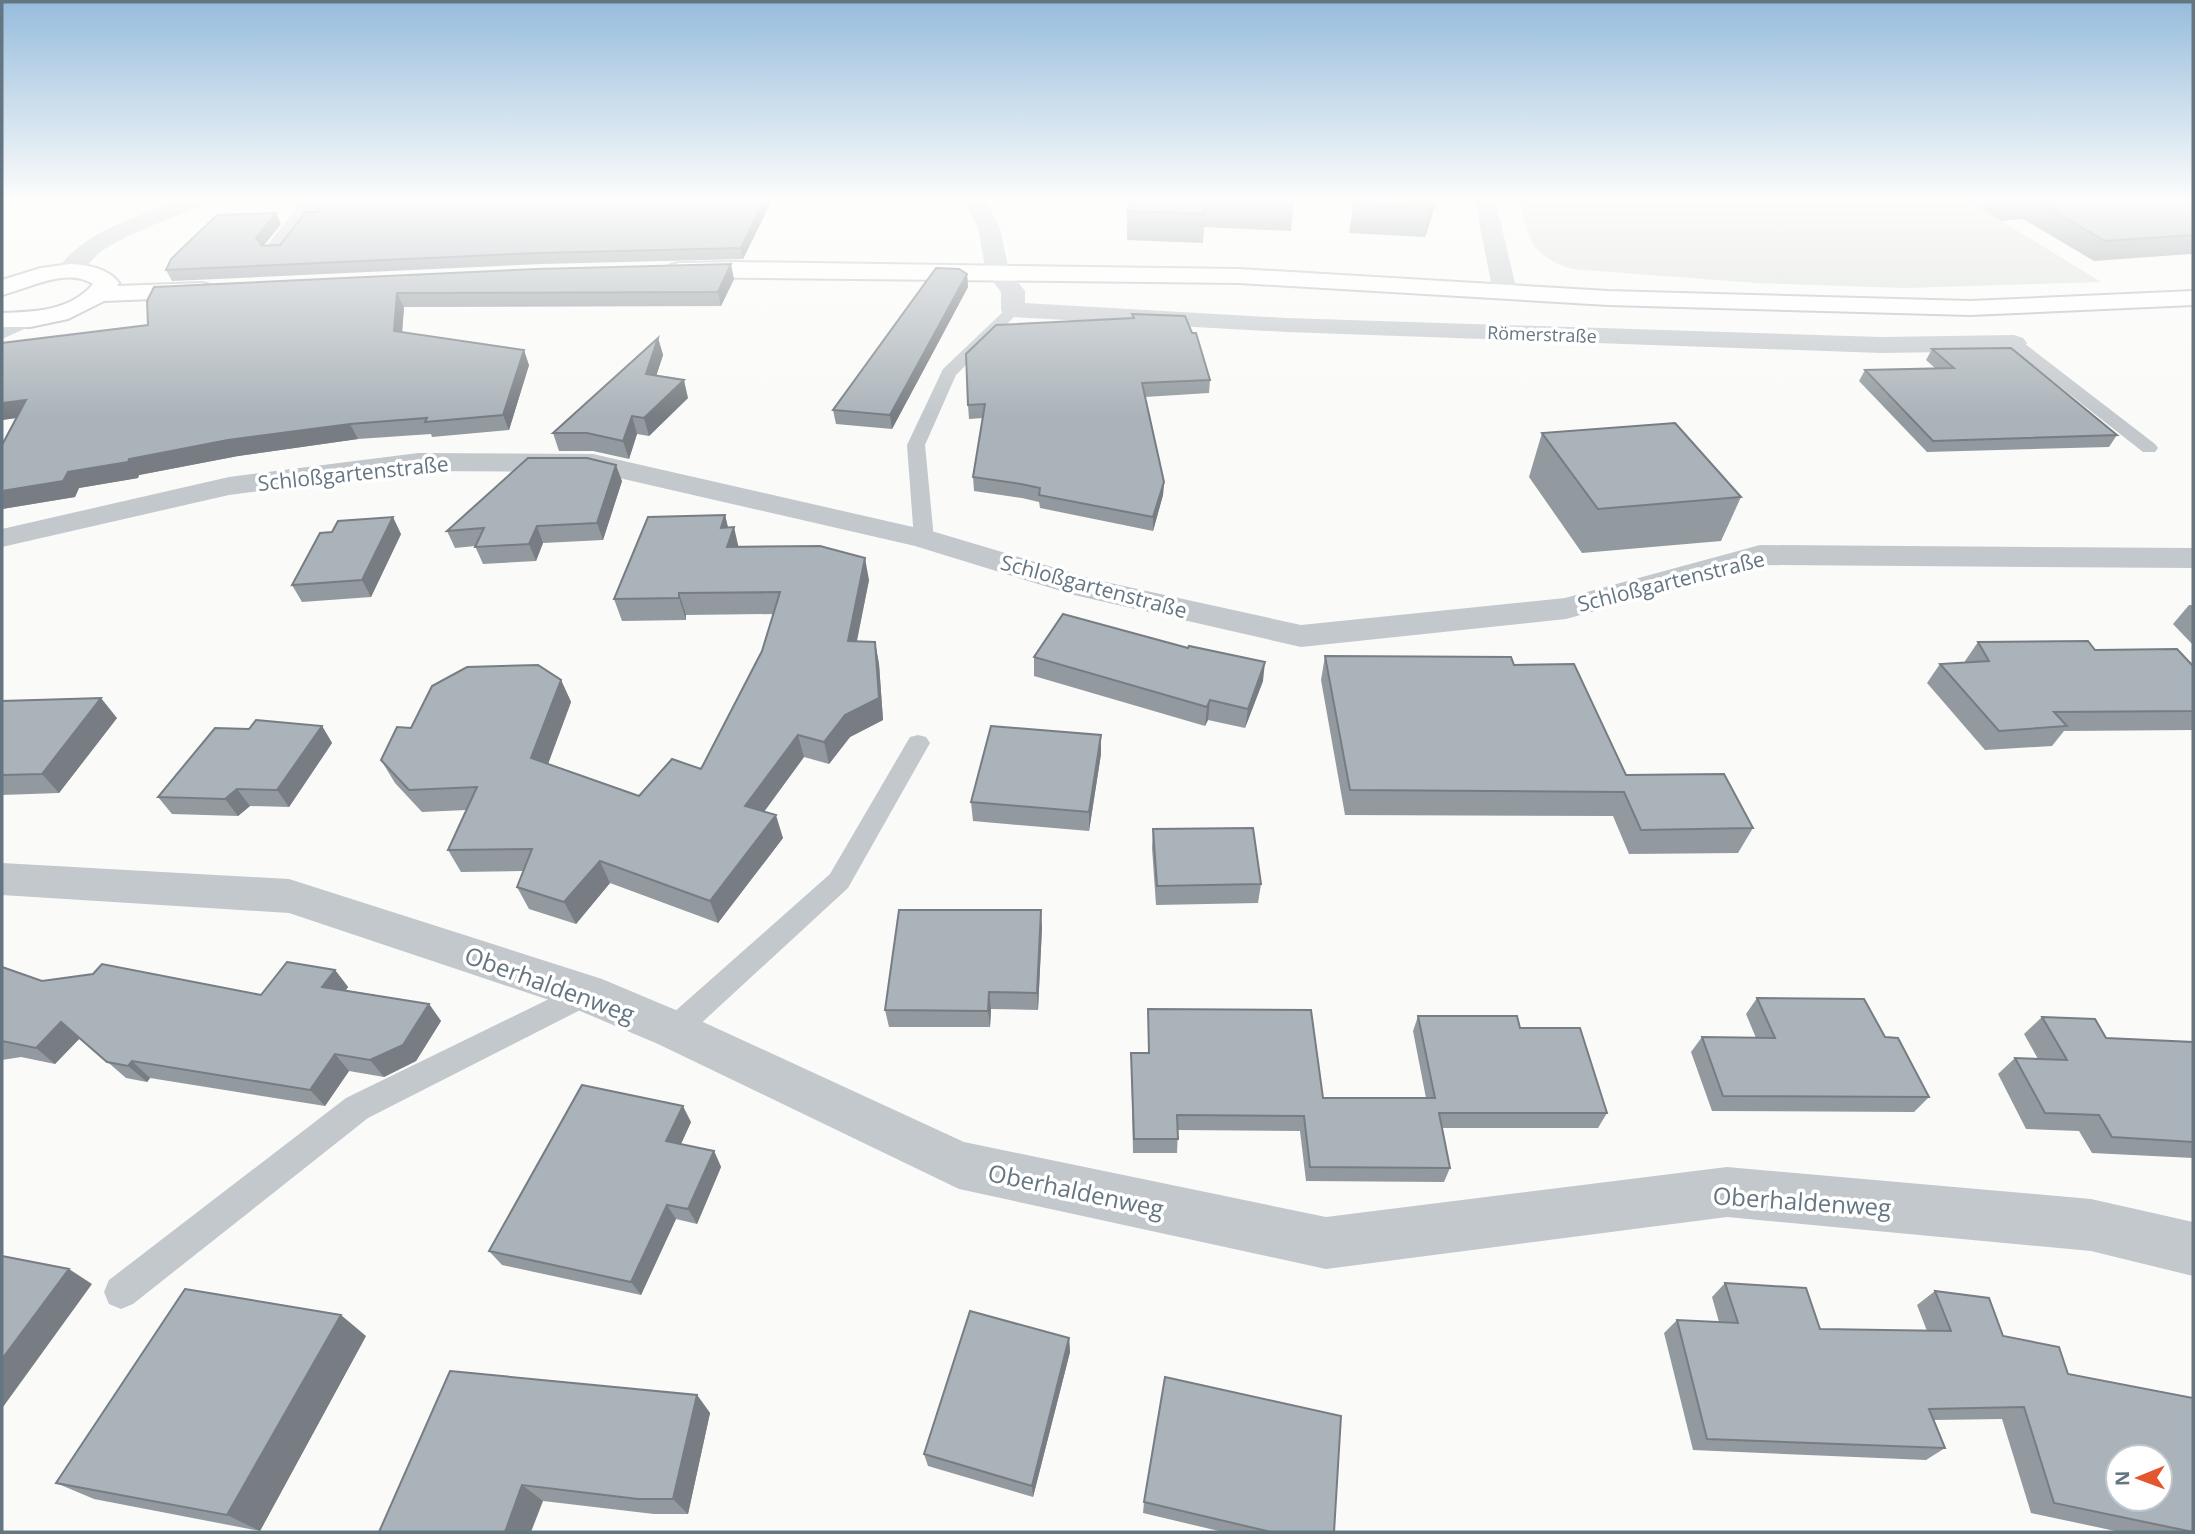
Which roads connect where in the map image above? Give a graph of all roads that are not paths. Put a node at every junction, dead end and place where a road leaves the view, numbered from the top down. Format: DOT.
graph roads {
  1 [pos="56,274"];
  2 [pos="90,274"];
  3 [pos="999,274"];
  4 [pos="1125,274"];
  5 [pos="1502,274"];
  6 [pos="2,288"];
  7 [pos="223,289"];
  8 [pos="1506,292"];
  9 [pos="100,294"];
  10 [pos="2193,298"];
  11 [pos="1970,308"];
  12 [pos="1013,310"];
  13 [pos="9,324"];
  14 [pos="2014,343"];
  15 [pos="2150,448"];
  16 [pos="2,538"];
  17 [pos="924,539"];
  18 [pos="2193,558"];
  19 [pos="918,743"];
  20 [pos="2,879"];
  21 [pos="586,993"];
  22 [pos="674,1030"];
  23 [pos="2193,1249"];
  24 [pos="121,1292"];
  1 -- 6 [label="main road"];
  2 -- 9 [label="main road"];
  3 -- 12 [label="street"];
  4 -- 8 [label="main road, Römerstraße"];
  5 -- 8 [label="street"];
  7 -- 9 [label="main road"];
  8 -- 11 [label="main road, Römerstraße"];
  9 -- 13 [label="main road"];
  10 -- 11 [label="main road, Römerstraße"];
  11 -- 14 [label="street"];
  12 -- 14 [label="street, Römerstraße"];
  12 -- 17 [label="lane"];
  14 -- 15 [label="lane"];
  16 -- 17 [label="street, Schloßgartenstraße"];
  17 -- 18 [label="street, Schloßgartenstraße"];
  19 -- 22 [label="lane"];
  20 -- 21 [label="street, Oberhaldenweg"];
  21 -- 22 [label="street, Oberhaldenweg"];
  21 -- 24 [label="lane"];
  22 -- 23 [label="street, Oberhaldenweg"];
}
